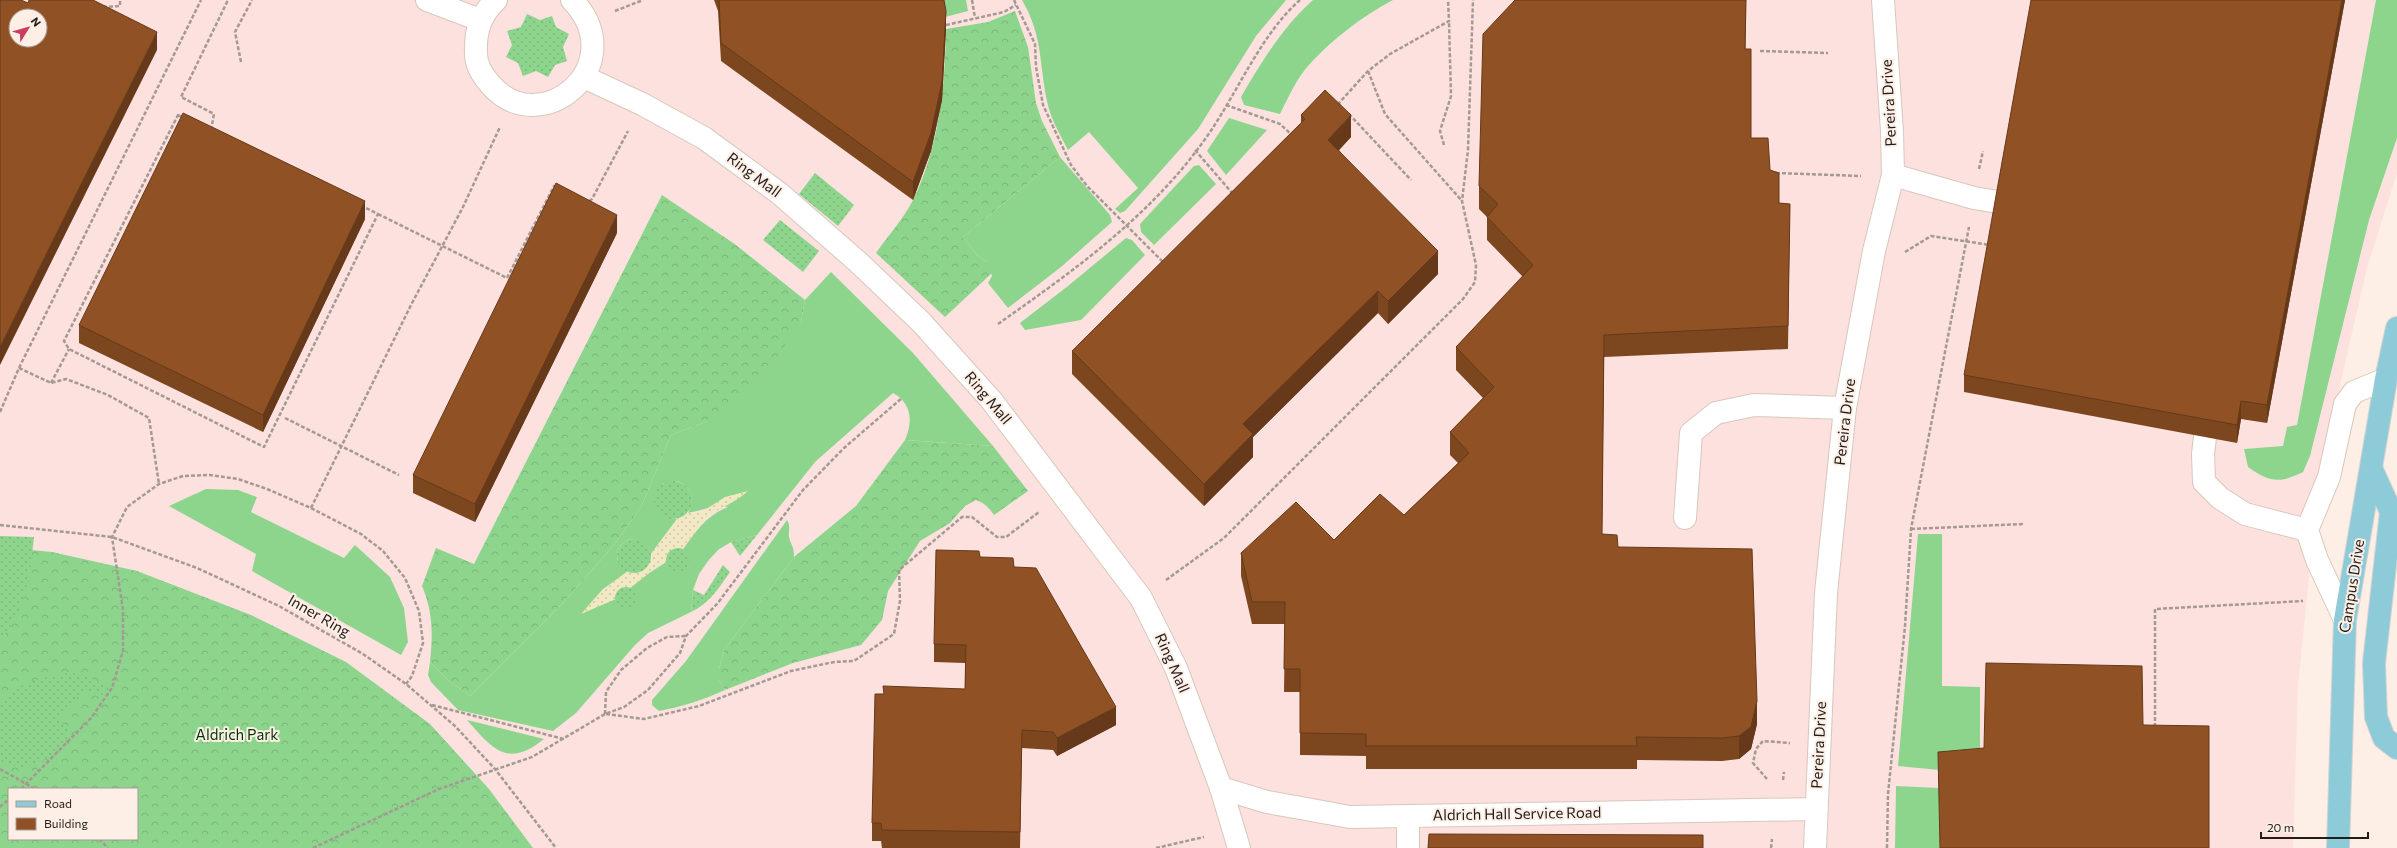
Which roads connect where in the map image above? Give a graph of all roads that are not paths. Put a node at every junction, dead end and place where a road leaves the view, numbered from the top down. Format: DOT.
graph roads {
  1 [pos="427,0"];
  2 [pos="496,0"];
  3 [pos="572,0"];
  4 [pos="1883,0"];
  5 [pos="480,20"];
  6 [pos="584,77"];
  7 [pos="1893,176"];
  8 [pos="1998,202"];
  9 [pos="2397,328"];
  10 [pos="2386,379"];
  11 [pos="1845,408"];
  12 [pos="2205,437"];
  13 [pos="2372,470"];
  14 [pos="1685,518"];
  15 [pos="2307,530"];
  16 [pos="2345,620"];
  17 [pos="2397,748"];
  18 [pos="1221,788"];
  19 [pos="1816,809"];
  20 [pos="1408,816"];
  21 [pos="1236,839"];
  22 [pos="1408,848"];
  23 [pos="1815,848"];
  24 [pos="2338,848"];
  1 -- 5 [label="street"];
  2 -- 5 [label="street"];
  3 -- 6 [label="street"];
  4 -- 7 [label="street, Pereira Drive"];
  5 -- 6 [label="street"];
  6 -- 18 [label="street, Ring Mall"];
  7 -- 8 [label="street"];
  7 -- 11 [label="street, Pereira Drive"];
  9 -- 10 [label="main road, Campus Drive"];
  10 -- 13 [label="main road, Campus Drive"];
  10 -- 15 [label="street"];
  11 -- 14 [label="street"];
  11 -- 19 [label="street, Pereira Drive"];
  12 -- 15 [label="street"];
  13 -- 16 [label="main road, Campus Drive"];
  13 -- 17 [label="main road"];
  15 -- 16 [label="street"];
  16 -- 24 [label="main road, Campus Drive"];
  18 -- 20 [label="street, Aldrich Hall Service Road"];
  18 -- 21 [label="street, Ring Mall"];
  19 -- 20 [label="street, Aldrich Hall Service Road"];
  19 -- 23 [label="street, Pereira Drive"];
  20 -- 22 [label="street"];
}
